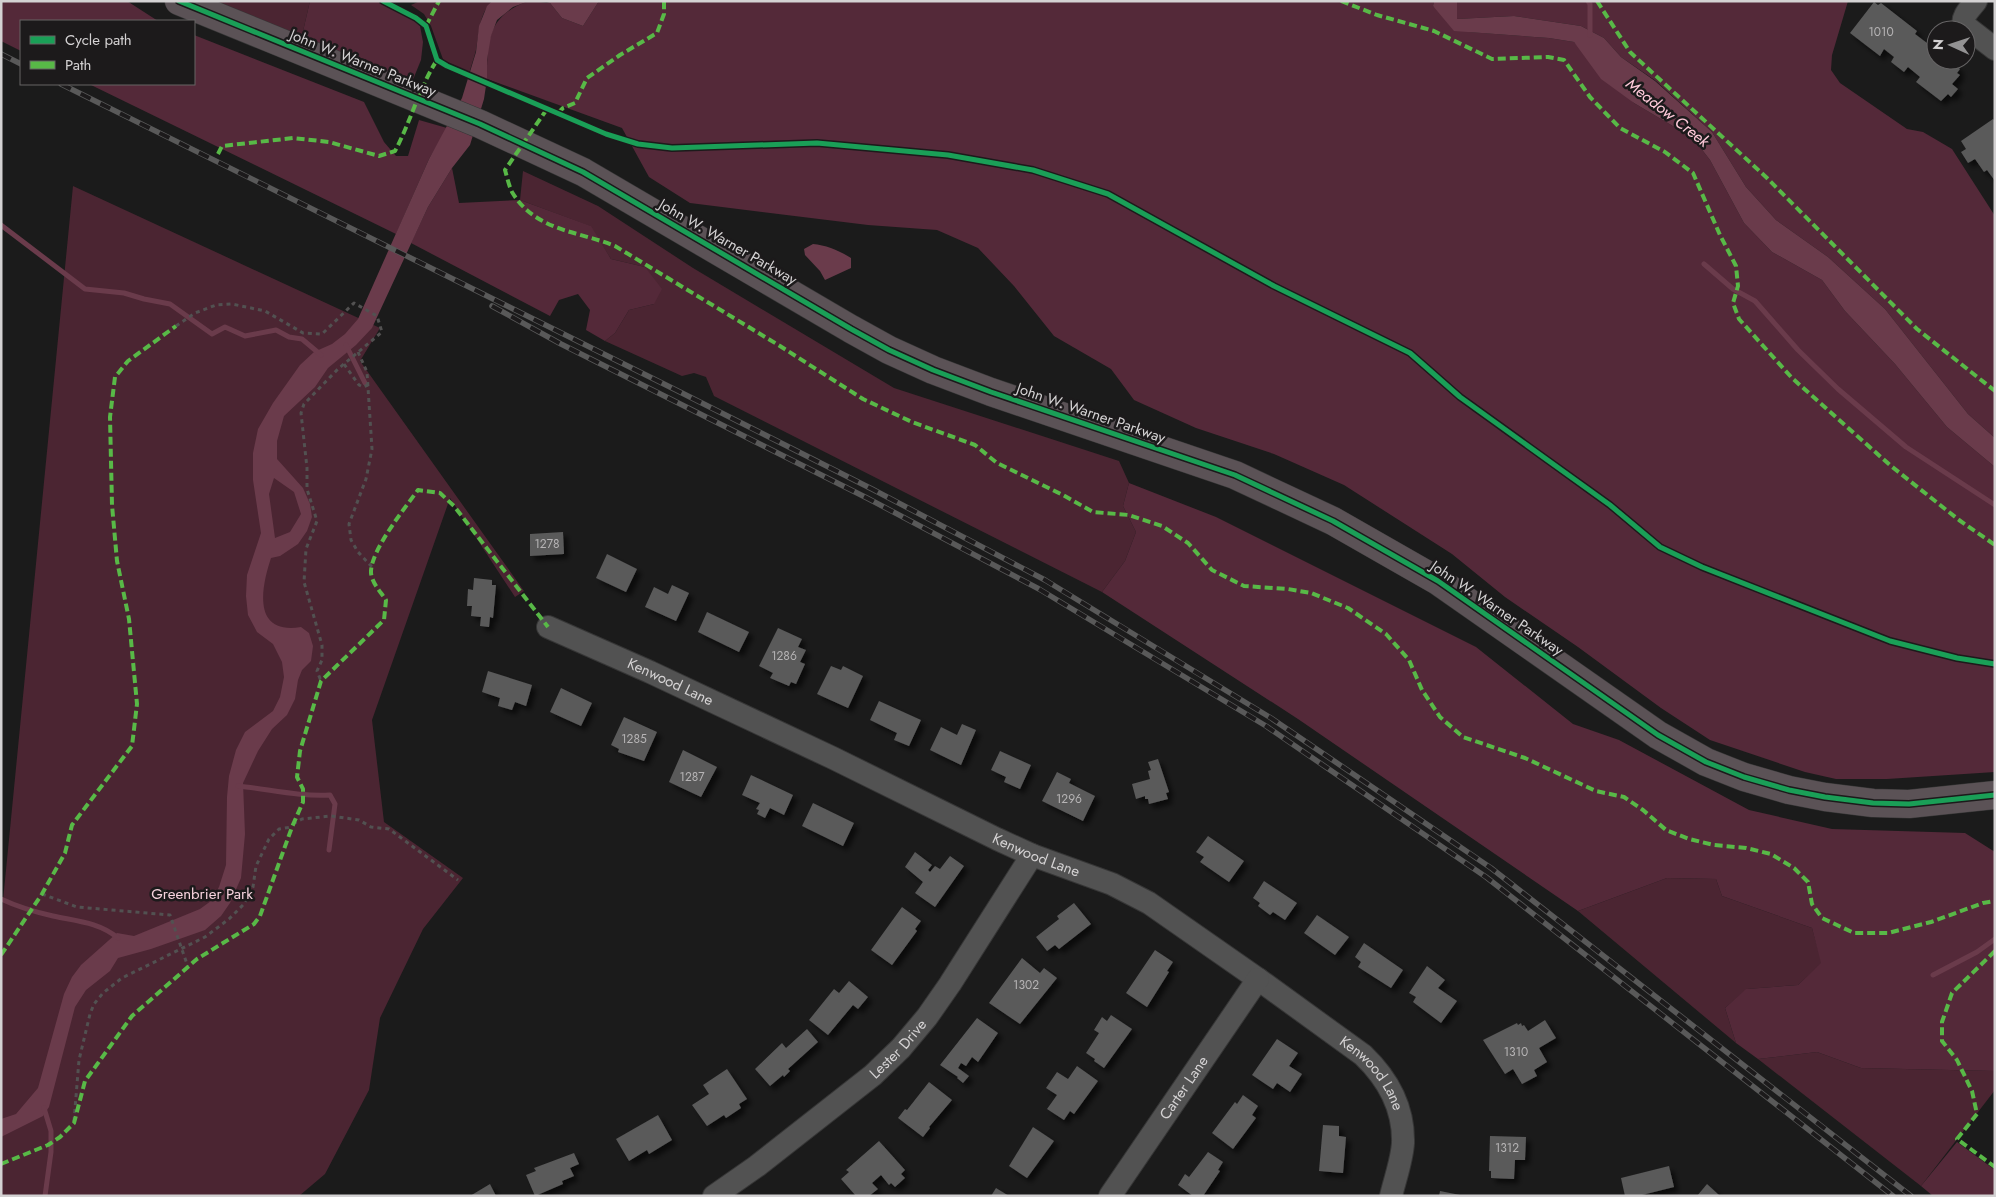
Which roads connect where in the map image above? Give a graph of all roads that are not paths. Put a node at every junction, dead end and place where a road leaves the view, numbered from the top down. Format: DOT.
graph roads {
  1 [pos="179,1"];
  2 [pos="1976,1"];
  3 [pos="1995,49"];
  4 [pos="548,627"];
  5 [pos="1995,795"];
  6 [pos="1032,854"];
  7 [pos="1258,979"];
  8 [pos="718,1195"];
  9 [pos="1110,1196"];
  10 [pos="1391,1196"];
  1 -- 5 [label="main road, John W. Warner Parkway"];
  2 -- 3 [label="street"];
  4 -- 6 [label="street, Kenwood Lane"];
  6 -- 7 [label="street, Kenwood Lane"];
  6 -- 8 [label="street, Lester Drive"];
  7 -- 9 [label="street, Carter Lane"];
  7 -- 10 [label="street, Kenwood Lane"];
}
